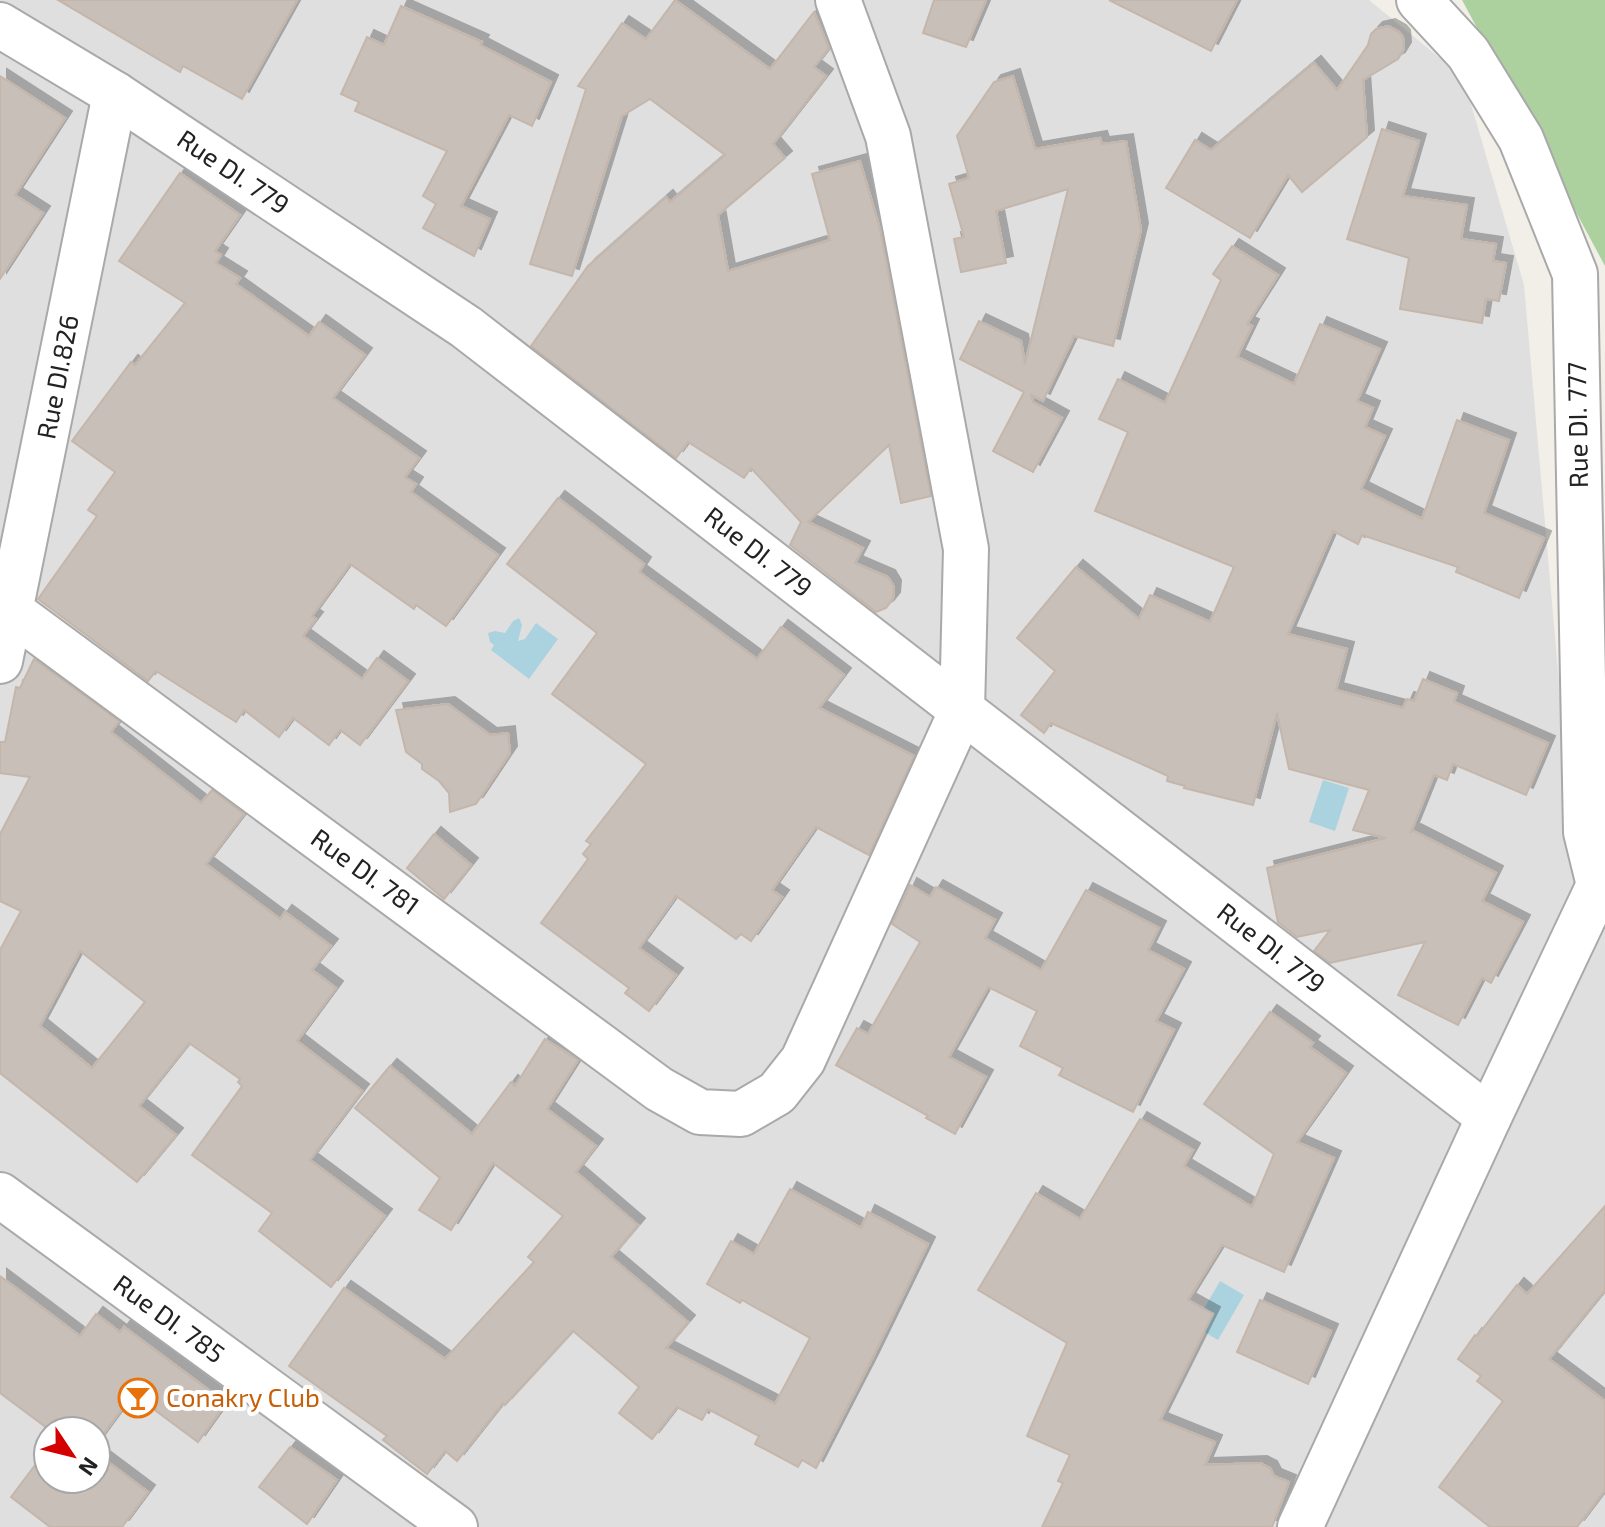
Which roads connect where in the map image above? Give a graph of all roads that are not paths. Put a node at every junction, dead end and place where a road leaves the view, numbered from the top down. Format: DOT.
graph roads {
  1 [pos="838,0"];
  2 [pos="1419,0"];
  3 [pos="0,25"];
  4 [pos="115,94"];
  5 [pos="5,607"];
  6 [pos="0,661"];
  7 [pos="962,710"];
  8 [pos="1602,888"];
  9 [pos="1489,1117"];
  10 [pos="0,1195"];
  11 [pos="455,1527"];
  12 [pos="1300,1527"];
  1 -- 7 [label="street"];
  2 -- 8 [label="street, Rue DI. 777"];
  3 -- 4 [label="street, Rue DI. 779"];
  4 -- 5 [label="street, Rue DI.826"];
  4 -- 7 [label="street, Rue DI. 779"];
  5 -- 6 [label="street, Rue DI.826"];
  5 -- 7 [label="street, Rue DI. 781"];
  7 -- 9 [label="street, Rue DI. 779"];
  8 -- 9 [label="street"];
  9 -- 12 [label="street"];
  10 -- 11 [label="street, Rue DI. 785"];
}
